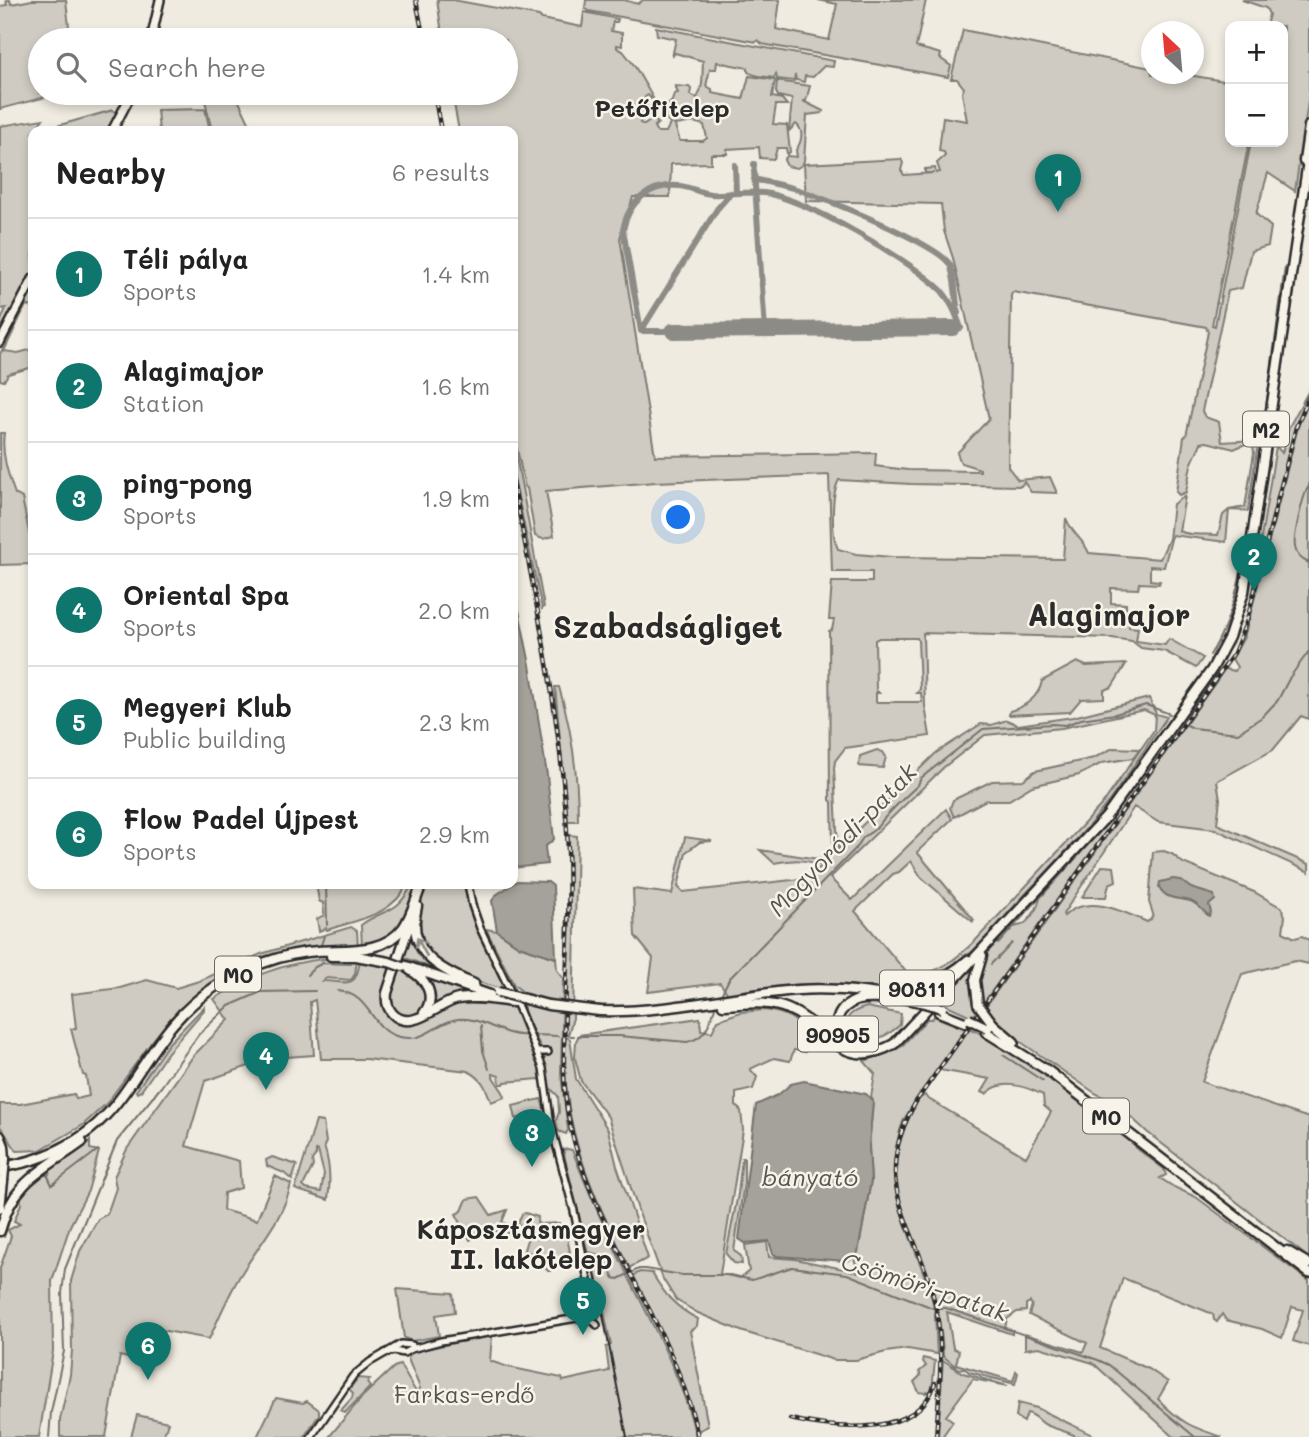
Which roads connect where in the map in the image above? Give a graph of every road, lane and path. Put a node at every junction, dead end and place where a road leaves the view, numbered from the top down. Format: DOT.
graph roads {
  1 [pos="159,1"];
  2 [pos="153,28"];
  3 [pos="126,105"];
  4 [pos="115,126"];
  5 [pos="1309,126"];
  6 [pos="1309,154"];
  7 [pos="28,289"];
  8 [pos="0,342"];
  9 [pos="1175,718"];
  10 [pos="421,889"];
  11 [pos="470,889"];
  12 [pos="419,895"];
  13 [pos="996,937"];
  14 [pos="359,953"];
  15 [pos="975,954"];
  16 [pos="404,965"];
  17 [pos="474,984"];
  18 [pos="850,990"];
  19 [pos="499,996"];
  20 [pos="885,999"];
  21 [pos="724,1002"];
  22 [pos="924,1005"];
  23 [pos="516,1006"];
  24 [pos="600,1014"];
  25 [pos="412,1020"];
  26 [pos="989,1028"];
  27 [pos="538,1052"];
  28 [pos="542,1064"];
  29 [pos="0,1136"];
  30 [pos="79,1144"];
  31 [pos="0,1170"];
  32 [pos="0,1208"];
  33 [pos="0,1231"];
  34 [pos="1309,1271"];
  35 [pos="592,1302"];
  36 [pos="579,1317"];
  37 [pos="597,1325"];
  38 [pos="309,1437"];
  1 -- 2 [label="main road"];
  3 -- 4 [label="main road"];
  5 -- 9 [label="highway, M2"];
  6 -- 9 [label="highway, M2"];
  7 -- 8 [label="main road"];
  9 -- 13 [label="highway, M2"];
  9 -- 15 [label="highway, M2"];
  10 -- 12 [label="highway"];
  11 -- 23 [label="main road"];
  12 -- 14 [label="highway"];
  17 -- 12 [label="highway, one-way"];
  12 -- 25 [label="highway"];
  13 -- 22 [label="highway, M2"];
  13 -- 26 [label="highway, bridge"];
  14 -- 16 [label="highway, M0, bridge"];
  14 -- 30 [label="highway, M0"];
  14 -- 31 [label="highway, M0"];
  15 -- 18 [label="highway, 90811"];
  15 -- 22 [label="highway, M2"];
  16 -- 17 [label="highway, M0"];
  16 -- 19 [label="highway, M0"];
  16 -- 25 [label="highway"];
  17 -- 19 [label="highway, M0"];
  18 -- 21 [label="highway, M0"];
  18 -- 22 [label="highway, M0"];
  19 -- 23 [label="highway, M0, bridge"];
  19 -- 24 [label="highway, M0, bridge"];
  19 -- 25 [label="highway"];
  20 -- 21 [label="highway, M0"];
  20 -- 22 [label="highway, M0"];
  20 -- 22 [label="highway, 90905"];
  21 -- 22 [label="highway"];
  21 -- 24 [label="highway, M0"];
  22 -- 26 [label="highway, M0, bridge"];
  23 -- 24 [label="highway, M0, bridge"];
  23 -- 27 [label="main road"];
  26 -- 34 [label="highway, M0"];
  26 -- 34 [label="highway, M0"];
  27 -- 28 [label="main road"];
  27 -- 28 [label="main road"];
  28 -- 35 [label="main road"];
  29 -- 32 [label="highway, bridge"];
  30 -- 31 [label="highway, M0"];
  30 -- 33 [label="highway"];
  35 -- 36 [label="main road"];
  35 -- 36 [label="main road"];
  36 -- 37 [label="main road"];
  36 -- 38 [label="main road"];
}
